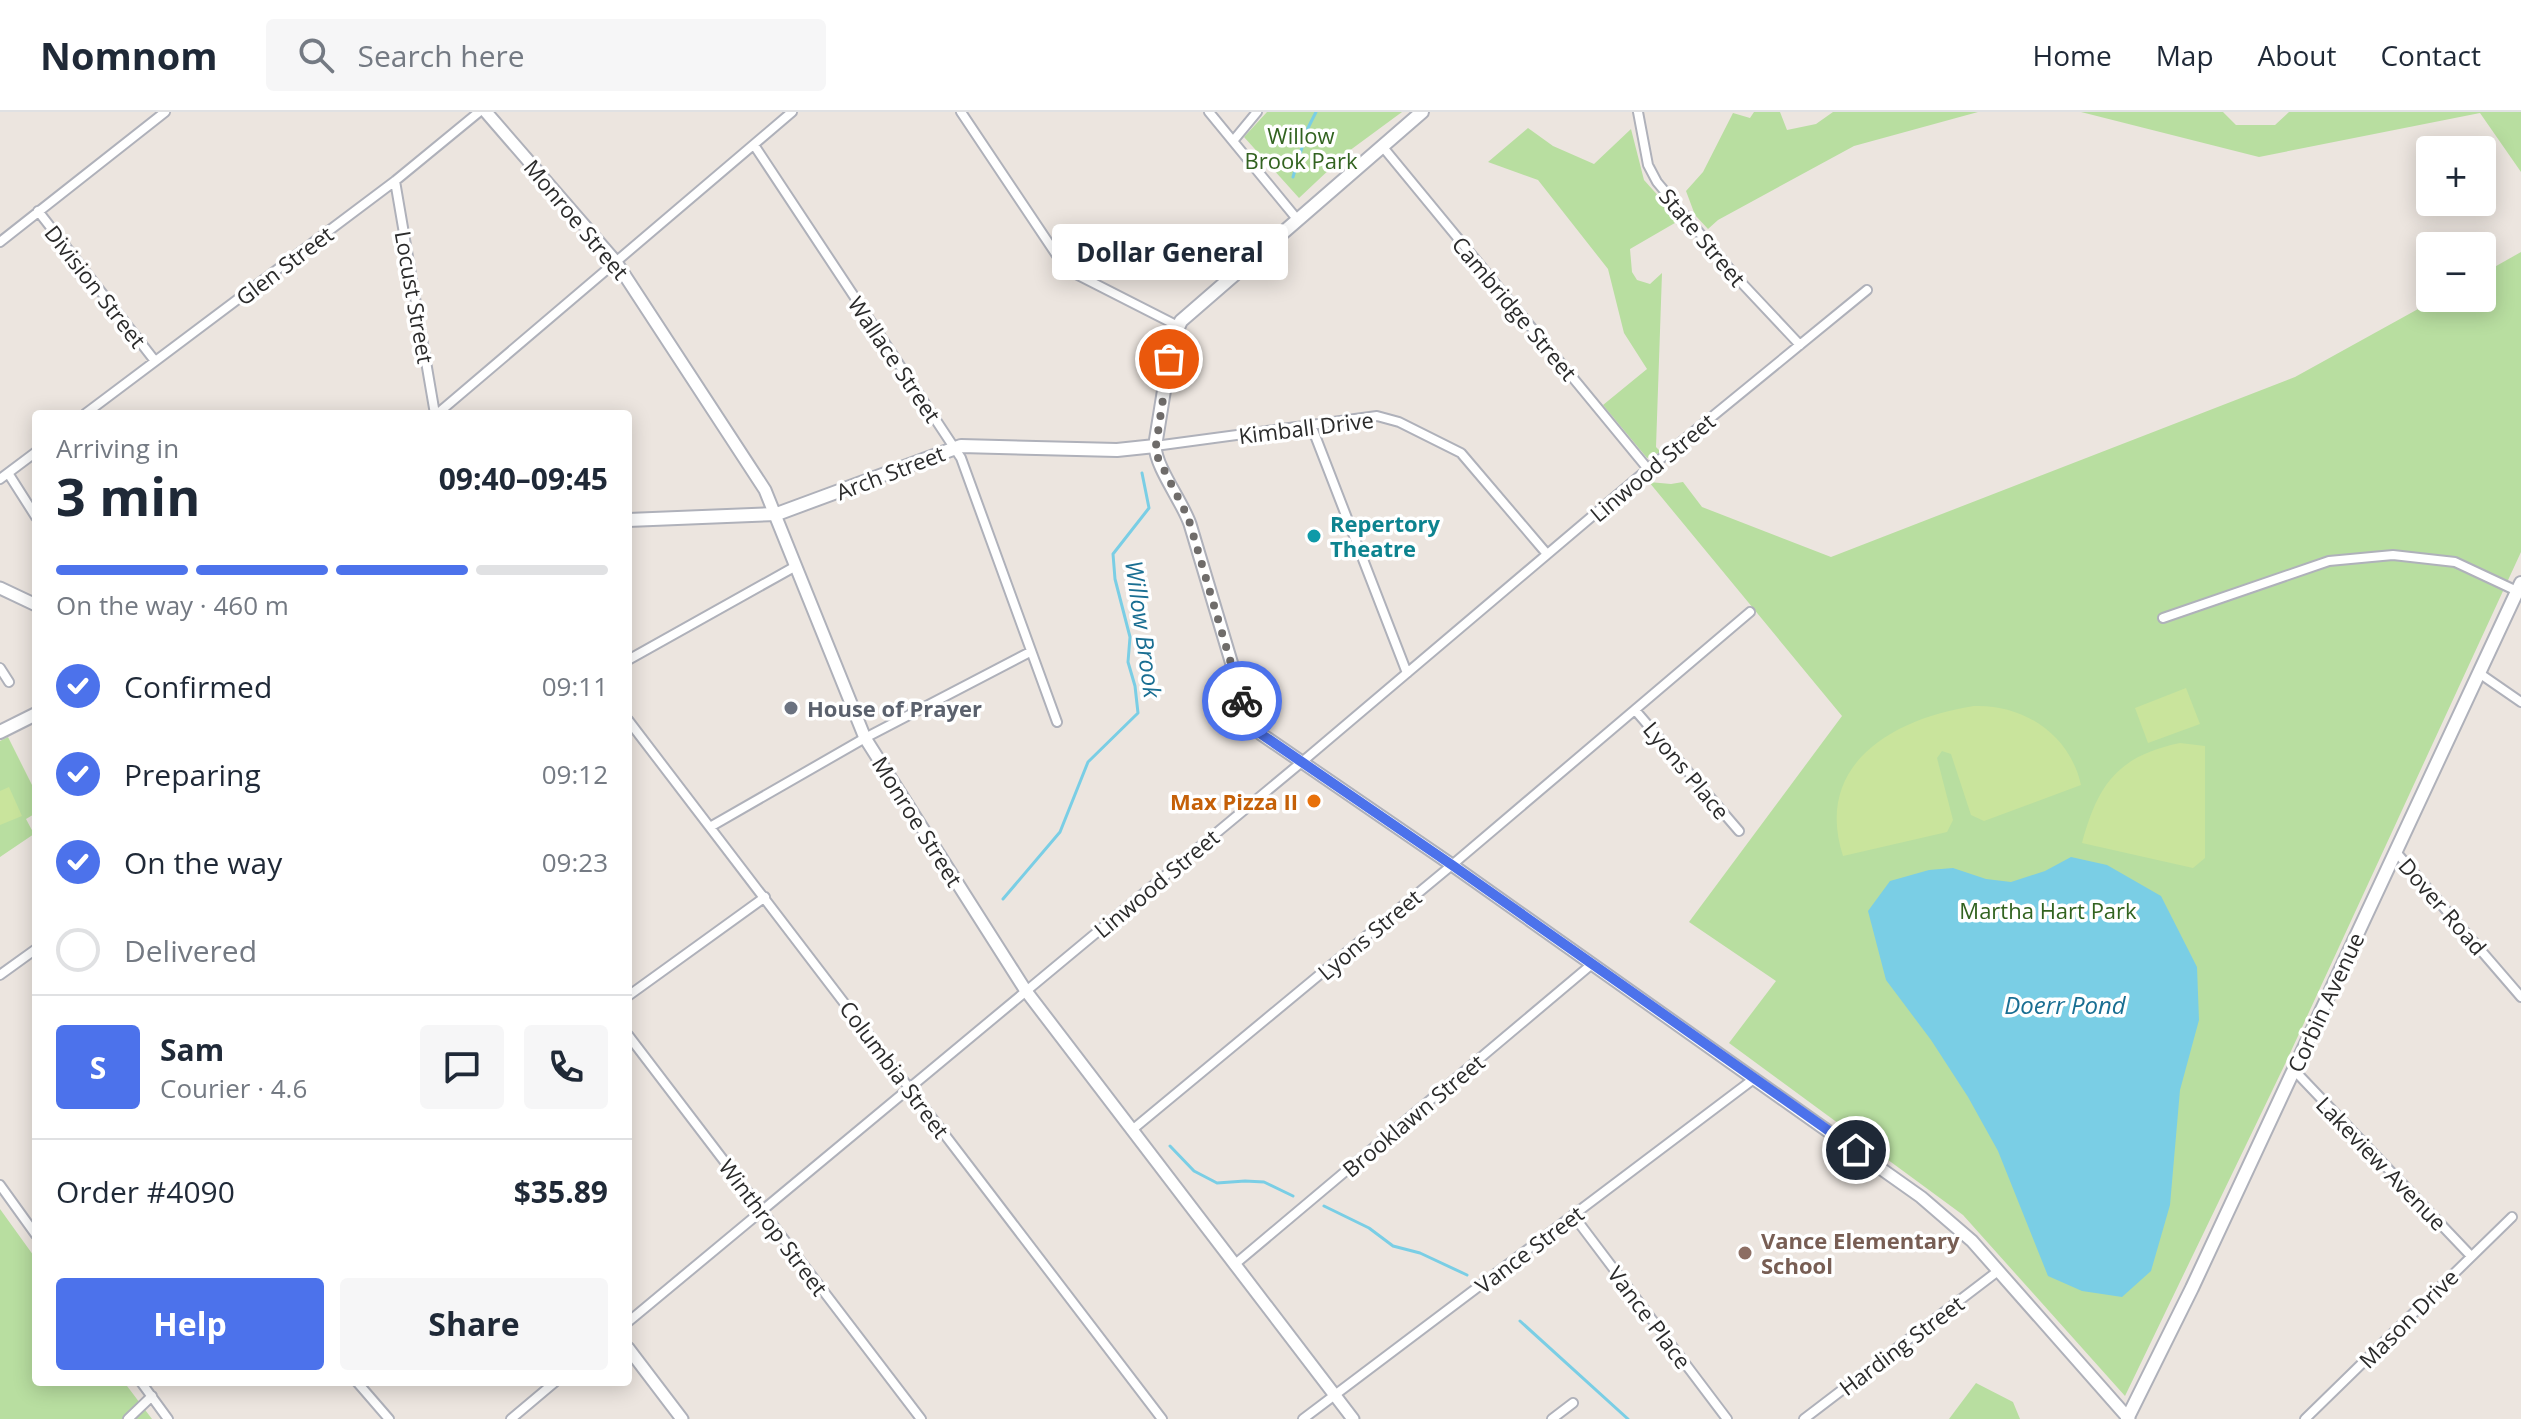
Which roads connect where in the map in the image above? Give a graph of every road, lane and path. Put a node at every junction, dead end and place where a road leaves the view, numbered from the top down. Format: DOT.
graph roads {
  1 [pos="479,112"];
  2 [pos="486,112"];
  3 [pos="792,112"];
  4 [pos="961,112"];
  5 [pos="1209,112"];
  6 [pos="1257,112"];
  7 [pos="1422,112"];
  8 [pos="1638,112"];
  9 [pos="160,113"];
  10 [pos="1233,141"];
  11 [pos="754,145"];
  12 [pos="1382,146"];
  13 [pos="395,181"];
  14 [pos="38,211"];
  15 [pos="1297,219"];
  16 [pos="0,242"];
  17 [pos="616,262"];
  18 [pos="1867,290"];
  19 [pos="1178,326"];
  20 [pos="1800,345"];
  21 [pos="155,361"];
  22 [pos="90,410"];
  23 [pos="435,410"];
  24 [pos="441,410"];
  25 [pos="1311,425"];
  26 [pos="1155,446"];
  27 [pos="954,448"];
  28 [pos="32,455"];
  29 [pos="1648,469"];
  30 [pos="4,476"];
  31 [pos="32,512"];
  32 [pos="776,514"];
  33 [pos="632,520"];
  34 [pos="1547,554"];
  35 [pos="796,566"];
  36 [pos="2519,587"];
  37 [pos="0,588"];
  38 [pos="32,603"];
  39 [pos="1750,612"];
  40 [pos="2163,618"];
  41 [pos="1030,652"];
  42 [pos="632,658"];
  43 [pos="0,668"];
  44 [pos="1407,673"];
  45 [pos="2479,673"];
  46 [pos="9,682"];
  47 [pos="2521,702"];
  48 [pos="1635,710"];
  49 [pos="32,716"];
  50 [pos="1057,722"];
  51 [pos="632,725"];
  52 [pos="0,732"];
  53 [pos="865,738"];
  54 [pos="1301,763"];
  55 [pos="710,827"];
  56 [pos="1739,831"];
  57 [pos="2396,852"];
  58 [pos="1452,865"];
  59 [pos="765,897"];
  60 [pos="32,952"];
  61 [pos="1592,964"];
  62 [pos="0,975"];
  63 [pos="1026,991"];
  64 [pos="632,993"];
  65 [pos="2521,997"];
  66 [pos="632,1040"];
  67 [pos="2294,1070"];
  68 [pos="1755,1078"];
  69 [pos="909,1088"];
  70 [pos="1132,1130"];
  71 [pos="0,1185"];
  72 [pos="762,1211"];
  73 [pos="1573,1215"];
  74 [pos="2512,1217"];
  75 [pos="32,1229"];
  76 [pos="2471,1256"];
  77 [pos="1234,1265"];
  78 [pos="1998,1271"];
  79 [pos="632,1319"];
  80 [pos="632,1353"];
  81 [pos="144,1386"];
  82 [pos="360,1386"];
  83 [pos="550,1386"];
  84 [pos="1334,1395"];
  85 [pos="152,1396"];
  86 [pos="1573,1403"];
  87 [pos="2128,1418"];
  88 [pos="128,1419"];
  89 [pos="168,1419"];
  90 [pos="389,1419"];
  91 [pos="511,1419"];
  92 [pos="682,1419"];
  93 [pos="921,1419"];
  94 [pos="1162,1419"];
  95 [pos="1303,1419"];
  96 [pos="1353,1419"];
  97 [pos="1552,1419"];
  98 [pos="1727,1419"];
  99 [pos="1804,1419"];
  100 [pos="2305,1419"];
  1 -- 13 [label="street, Glen Street"];
  2 -- 17 [label="street, Monroe Street"];
  3 -- 11 [label="street"];
  4 -- 19 [label="street"];
  5 -- 10 [label="street"];
  6 -- 10 [label="street"];
  7 -- 12 [label="main road"];
  8 -- 20 [label="street, State Street"];
  9 -- 14 [label="street"];
  10 -- 15 [label="street"];
  11 -- 17 [label="street"];
  11 -- 27 [label="street, Wallace Street"];
  12 -- 15 [label="main road"];
  12 -- 29 [label="street, Cambridge Street"];
  13 -- 21 [label="street, Glen Street"];
  13 -- 23 [label="street, Locust Street"];
  14 -- 16 [label="street"];
  14 -- 21 [label="street, Division Street"];
  15 -- 19 [label="main road"];
  17 -- 24 [label="street"];
  17 -- 32 [label="street, Monroe Street"];
  18 -- 20 [label="street, Linwood Street"];
  19 -- 26 [label="main road"];
  20 -- 29 [label="street, Linwood Street"];
  21 -- 22 [label="street, Glen Street"];
  25 -- 26 [label="street, Kimball Drive"];
  25 -- 34 [label="street, Kimball Drive"];
  25 -- 44 [label="street"];
  26 -- 27 [label="main road, Arch Street"];
  26 -- 54 [label="street"];
  27 -- 32 [label="main road, Arch Street"];
  27 -- 41 [label="street, Wallace Street"];
  28 -- 30 [label="street"];
  29 -- 34 [label="street, Linwood Street"];
  30 -- 31 [label="street"];
  32 -- 33 [label="main road, Arch Street"];
  32 -- 35 [label="street, Monroe Street"];
  34 -- 44 [label="street, Linwood Street"];
  35 -- 42 [label="street"];
  35 -- 53 [label="street, Monroe Street"];
  36 -- 40 [label="street"];
  36 -- 45 [label="main road, Corbin Avenue"];
  37 -- 38 [label="street"];
  39 -- 48 [label="street, Lyons Street"];
  41 -- 50 [label="street, Wallace Street"];
  41 -- 53 [label="street"];
  43 -- 46 [label="street"];
  44 -- 54 [label="street, Linwood Street"];
  45 -- 47 [label="street"];
  45 -- 57 [label="main road, Corbin Avenue"];
  48 -- 56 [label="street, Lyons Place"];
  48 -- 58 [label="street, Lyons Street"];
  49 -- 52 [label="main road"];
  51 -- 55 [label="street, Columbia Street"];
  53 -- 55 [label="street"];
  53 -- 63 [label="street, Monroe Street"];
  54 -- 58 [label="street"];
  54 -- 63 [label="street, Linwood Street"];
  55 -- 59 [label="street, Columbia Street"];
  57 -- 65 [label="street, Dover Road"];
  57 -- 67 [label="main road, Corbin Avenue"];
  58 -- 61 [label="street"];
  58 -- 70 [label="street, Lyons Street"];
  59 -- 64 [label="street"];
  59 -- 69 [label="street, Columbia Street"];
  60 -- 62 [label="street"];
  61 -- 68 [label="street"];
  61 -- 77 [label="street, Brooklawn Street"];
  63 -- 69 [label="street, Linwood Street"];
  63 -- 70 [label="street, Monroe Street"];
  66 -- 72 [label="street, Winthrop Street"];
  67 -- 76 [label="street, Lakeview Avenue"];
  67 -- 87 [label="main road, Corbin Avenue"];
  68 -- 73 [label="street, Vance Street"];
  68 -- 78 [label="street"];
  69 -- 72 [label="street, Linwood Street"];
  69 -- 94 [label="street, Columbia Street"];
  70 -- 77 [label="street, Monroe Street"];
  71 -- 75 [label="street"];
  72 -- 79 [label="street, Linwood Street"];
  72 -- 93 [label="street, Winthrop Street"];
  73 -- 84 [label="street, Vance Street"];
  73 -- 98 [label="street, Vance Place"];
  74 -- 76 [label="street, Mason Drive"];
  76 -- 100 [label="street, Mason Drive"];
  77 -- 84 [label="street, Monroe Street"];
  78 -- 87 [label="street"];
  78 -- 99 [label="street, Harding Street"];
  80 -- 92 [label="street"];
  81 -- 85 [label="street"];
  82 -- 90 [label="street"];
  83 -- 91 [label="street"];
  84 -- 95 [label="street, Vance Street"];
  84 -- 96 [label="street, Monroe Street"];
  85 -- 88 [label="street"];
  85 -- 89 [label="street"];
  86 -- 97 [label="street"];
}
